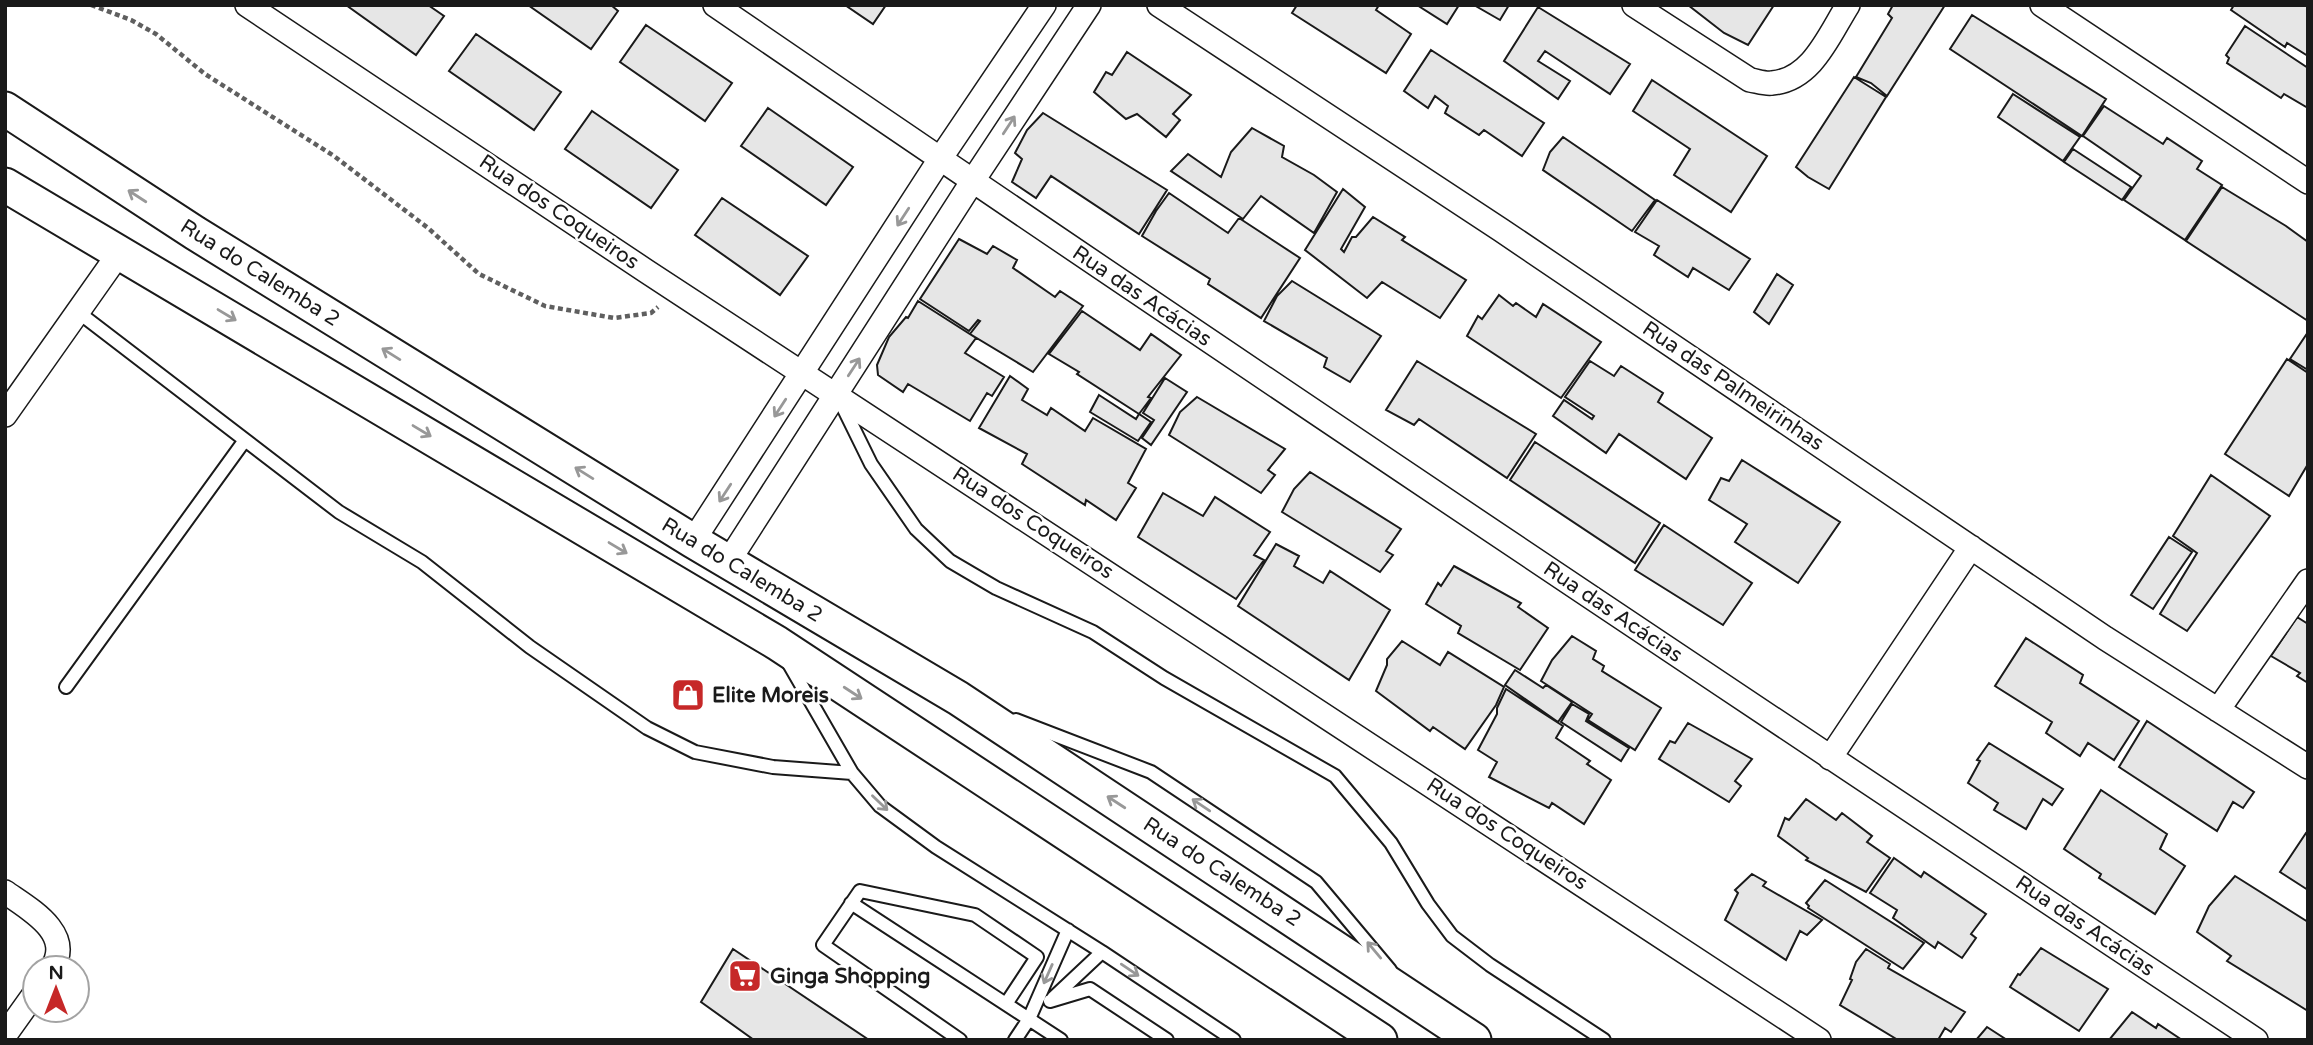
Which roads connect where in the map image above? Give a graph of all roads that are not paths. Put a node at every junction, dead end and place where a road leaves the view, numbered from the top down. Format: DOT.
graph roads {
  1 [pos="247,5"];
  2 [pos="715,5"];
  3 [pos="1044,5"];
  4 [pos="1089,5"];
  5 [pos="1159,5"];
  6 [pos="1634,5"];
  7 [pos="1848,5"];
  8 [pos="2042,5"];
  9 [pos="5,109"];
  10 [pos="940,159"];
  11 [pos="972,182"];
  12 [pos="2308,182"];
  13 [pos="5,185"];
  14 [pos="120,252"];
  15 [pos="78,312"];
  16 [pos="803,372"];
  17 [pos="836,394"];
  18 [pos="5,415"];
  19 [pos="245,440"];
  20 [pos="693,541"];
  21 [pos="1972,547"];
  22 [pos="728,562"];
  23 [pos="2308,581"];
  24 [pos="778,643"];
  25 [pos="66,687"];
  26 [pos="958,698"];
  27 [pos="2218,710"];
  28 [pos="1830,758"];
  29 [pos="2308,767"];
  30 [pos="852,774"];
  31 [pos="5,892"];
  32 [pos="851,903"];
  33 [pos="1068,930"];
  34 [pos="1102,952"];
  35 [pos="57,954"];
  36 [pos="1050,1001"];
  37 [pos="1418,1002"];
  38 [pos="1006,1004"];
  39 [pos="21,1013"];
  40 [pos="1029,1019"];
  41 [pos="5,1035"];
  42 [pos="1372,1036"];
  43 [pos="960,1040"];
  44 [pos="1015,1040"];
  45 [pos="1061,1040"];
  46 [pos="1167,1040"];
  47 [pos="1234,1040"];
  48 [pos="1474,1040"];
  49 [pos="1604,1040"];
  50 [pos="1819,1040"];
  51 [pos="2256,1040"];
  1 -- 16 [label="street, Rua dos Coqueiros"];
  2 -- 10 [label="street, Rua das Acácias"];
  3 -- 10 [label="street"];
  11 -- 4 [label="street, one-way"];
  5 -- 21 [label="street, Rua das Palmeirinhas"];
  6 -- 7 [label="street"];
  8 -- 12 [label="street"];
  20 -- 9 [label="main road, Rua do Calemba 2, one-way"];
  10 -- 11 [label="street, Rua das Acácias"];
  10 -- 16 [label="street, one-way"];
  17 -- 11 [label="street, one-way"];
  11 -- 28 [label="street, Rua das Acácias"];
  13 -- 14 [label="main road"];
  14 -- 15 [label="street"];
  14 -- 24 [label="main road, one-way"];
  15 -- 18 [label="street"];
  15 -- 19 [label="lane"];
  16 -- 17 [label="street, Rua dos Coqueiros"];
  16 -- 20 [label="street, one-way"];
  17 -- 22 [label="street"];
  17 -- 49 [label="lane"];
  17 -- 50 [label="street, Rua dos Coqueiros"];
  19 -- 25 [label="lane"];
  19 -- 30 [label="lane"];
  20 -- 22 [label="main road, Rua do Calemba 2"];
  21 -- 27 [label="street, Rua das Palmeirinhas"];
  21 -- 28 [label="street"];
  22 -- 26 [label="main road, Rua do Calemba 2"];
  23 -- 27 [label="street"];
  24 -- 30 [label="lane"];
  24 -- 42 [label="main road, one-way"];
  37 -- 26 [label="main road, Rua do Calemba 2, one-way"];
  37 -- 26 [label="lane, one-way"];
  27 -- 29 [label="street, Rua das Palmeirinhas"];
  28 -- 51 [label="street, Rua das Acácias"];
  30 -- 33 [label="lane, one-way"];
  31 -- 35 [label="street"];
  32 -- 38 [label="lane"];
  32 -- 38 [label="lane"];
  32 -- 43 [label="lane"];
  33 -- 34 [label="lane"];
  33 -- 40 [label="lane, one-way"];
  34 -- 36 [label="lane"];
  34 -- 47 [label="lane, one-way"];
  36 -- 40 [label="lane"];
  36 -- 46 [label="lane"];
  37 -- 48 [label="main road, Rua do Calemba 2"];
  38 -- 40 [label="lane"];
  39 -- 41 [label="street"];
  40 -- 44 [label="lane"];
  40 -- 45 [label="lane"];
}
